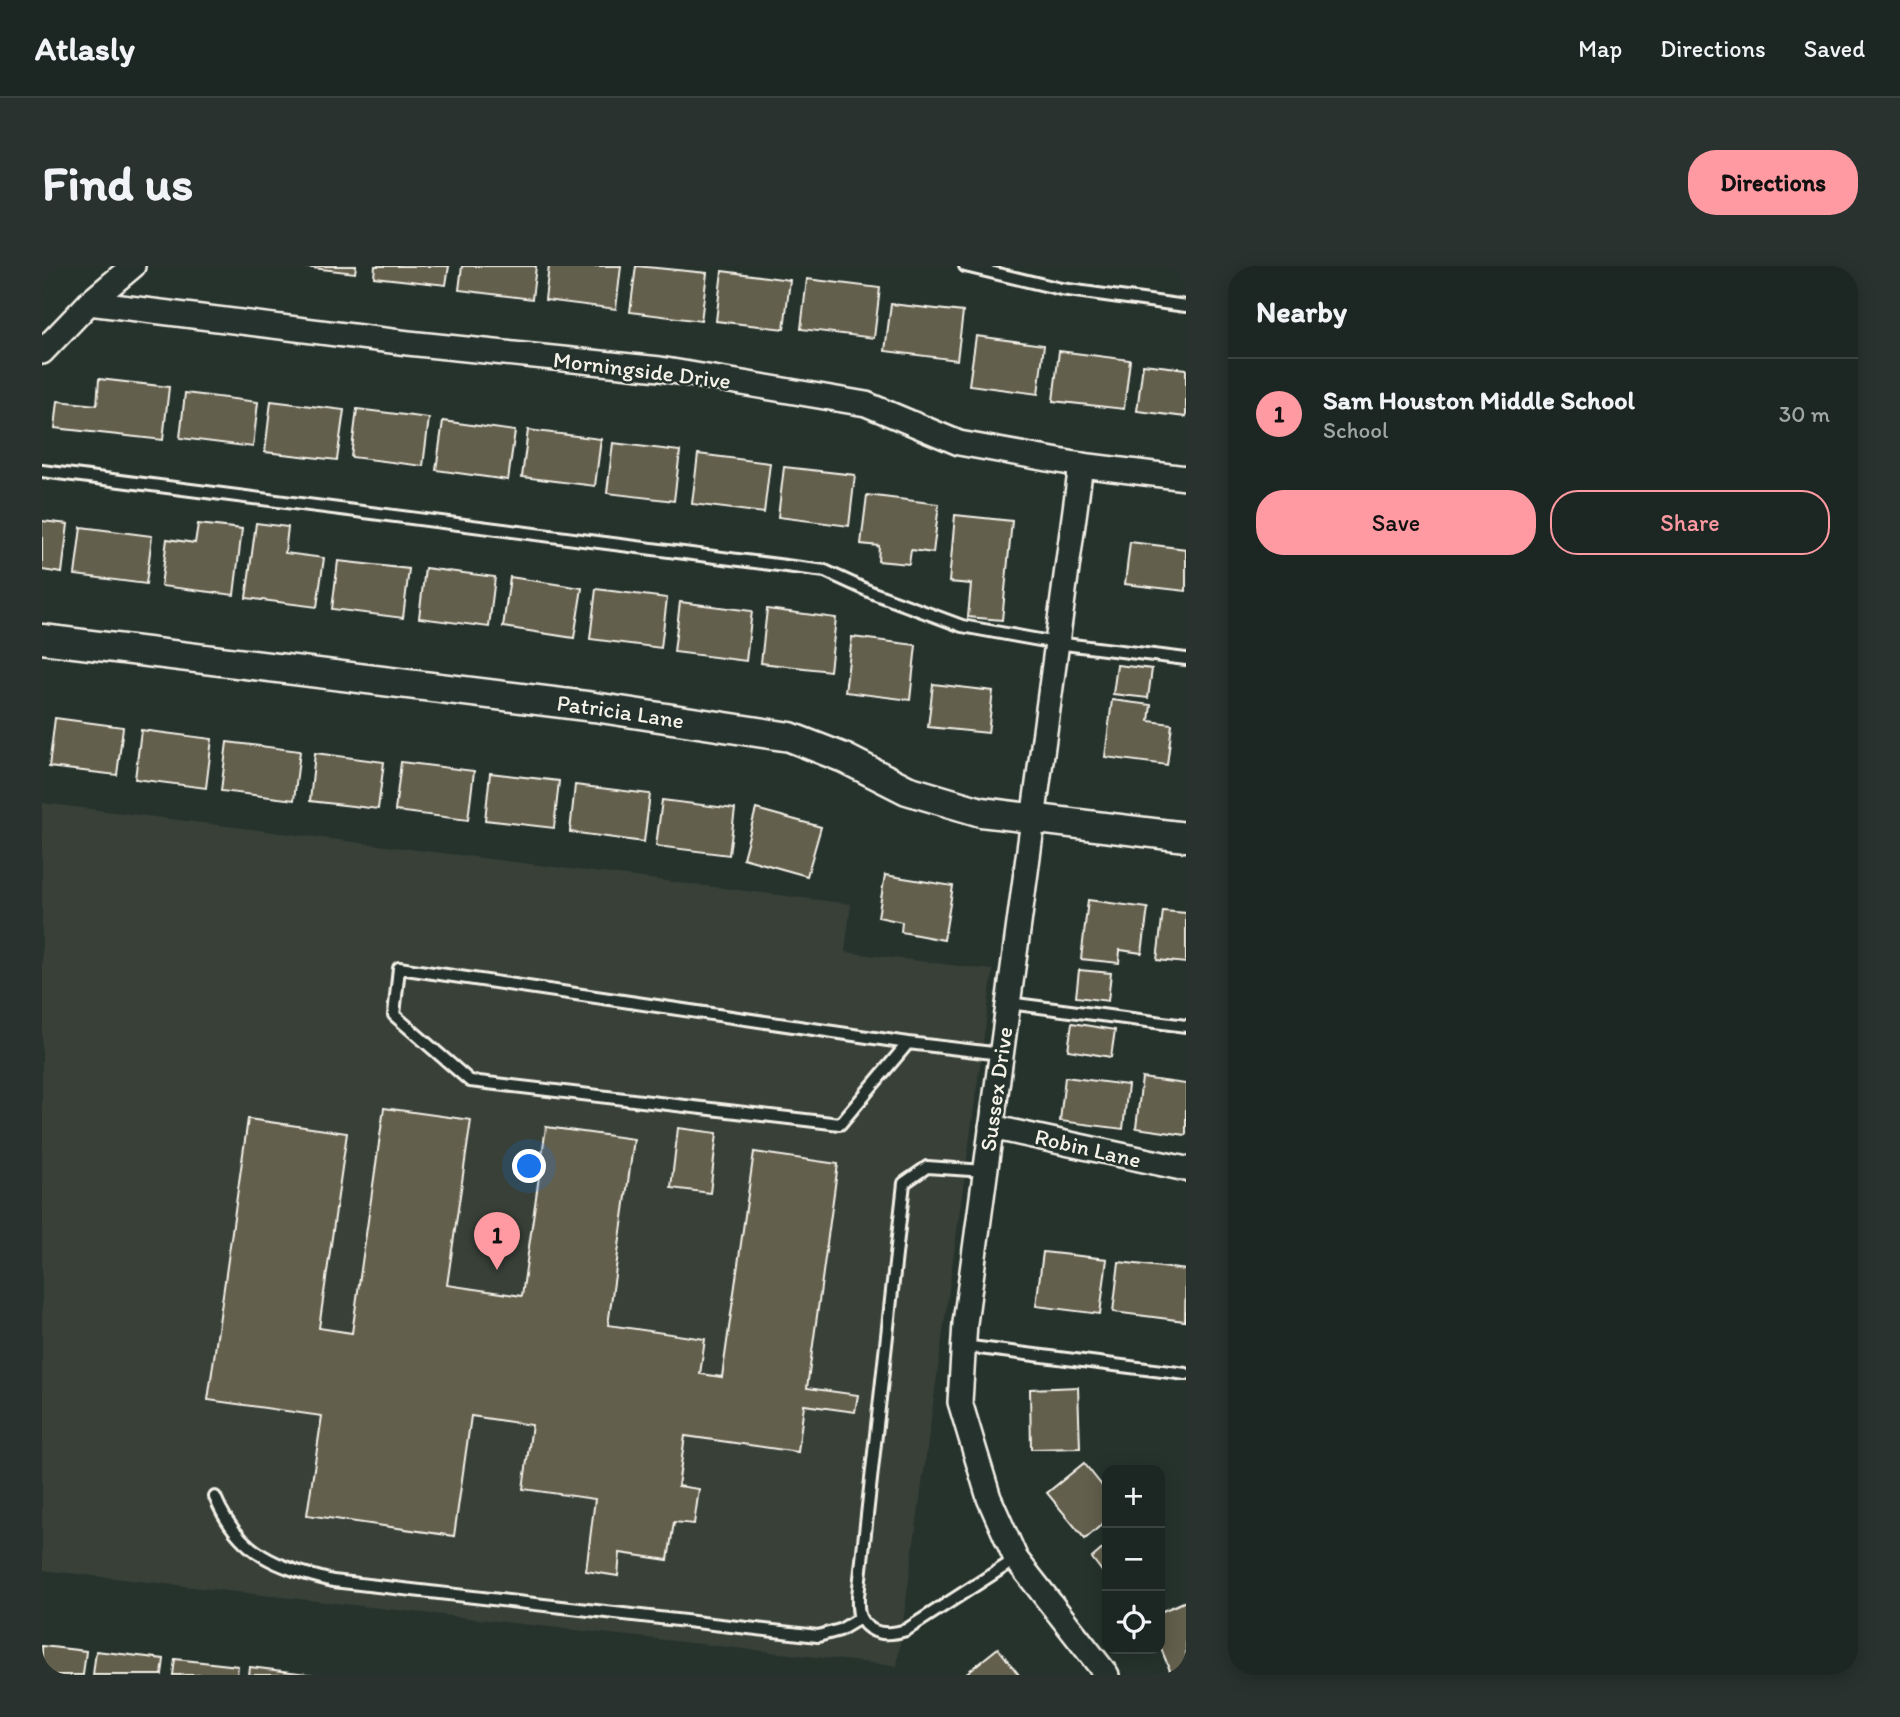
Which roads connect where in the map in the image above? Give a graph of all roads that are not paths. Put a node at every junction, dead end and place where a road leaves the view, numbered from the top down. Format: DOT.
graph roads {
  1 [pos="133,266"];
  2 [pos="965,266"];
  3 [pos="89,303"];
  4 [pos="1186,306"];
  5 [pos="42,352"];
  6 [pos="1081,465"];
  7 [pos="42,471"];
  8 [pos="1186,478"];
  9 [pos="42,639"];
  10 [pos="1056,643"];
  11 [pos="1186,659"];
  12 [pos="1032,819"];
  13 [pos="1186,837"];
  14 [pos="1008,1003"];
  15 [pos="1186,1026"];
  16 [pos="908,1044"];
  17 [pos="1001,1054"];
  18 [pos="991,1127"];
  19 [pos="1186,1170"];
  20 [pos="985,1171"];
  21 [pos="963,1346"];
  22 [pos="1186,1374"];
  23 [pos="215,1497"];
  24 [pos="1016,1559"];
  25 [pos="860,1618"];
  26 [pos="1107,1675"];
  1 -- 3 [label="street"];
  2 -- 4 [label="lane"];
  3 -- 5 [label="street"];
  3 -- 6 [label="street, Morningside Drive"];
  6 -- 8 [label="street, Morningside Drive"];
  6 -- 10 [label="street, Sussex Drive"];
  7 -- 10 [label="lane"];
  9 -- 12 [label="street, Patricia Lane"];
  10 -- 11 [label="lane"];
  10 -- 12 [label="street, Sussex Drive"];
  12 -- 13 [label="street, Patricia Lane"];
  12 -- 14 [label="street, Sussex Drive"];
  14 -- 15 [label="lane"];
  14 -- 17 [label="street, Sussex Drive"];
  16 -- 16 [label="lane"];
  16 -- 17 [label="lane"];
  17 -- 18 [label="street, Sussex Drive"];
  18 -- 19 [label="street, Robin Lane"];
  18 -- 20 [label="street, Sussex Drive"];
  20 -- 21 [label="street, Sussex Drive"];
  20 -- 25 [label="lane"];
  21 -- 22 [label="lane"];
  21 -- 24 [label="street, Sussex Drive"];
  23 -- 25 [label="lane"];
  24 -- 25 [label="lane"];
  24 -- 26 [label="street, Sussex Drive"];
}
